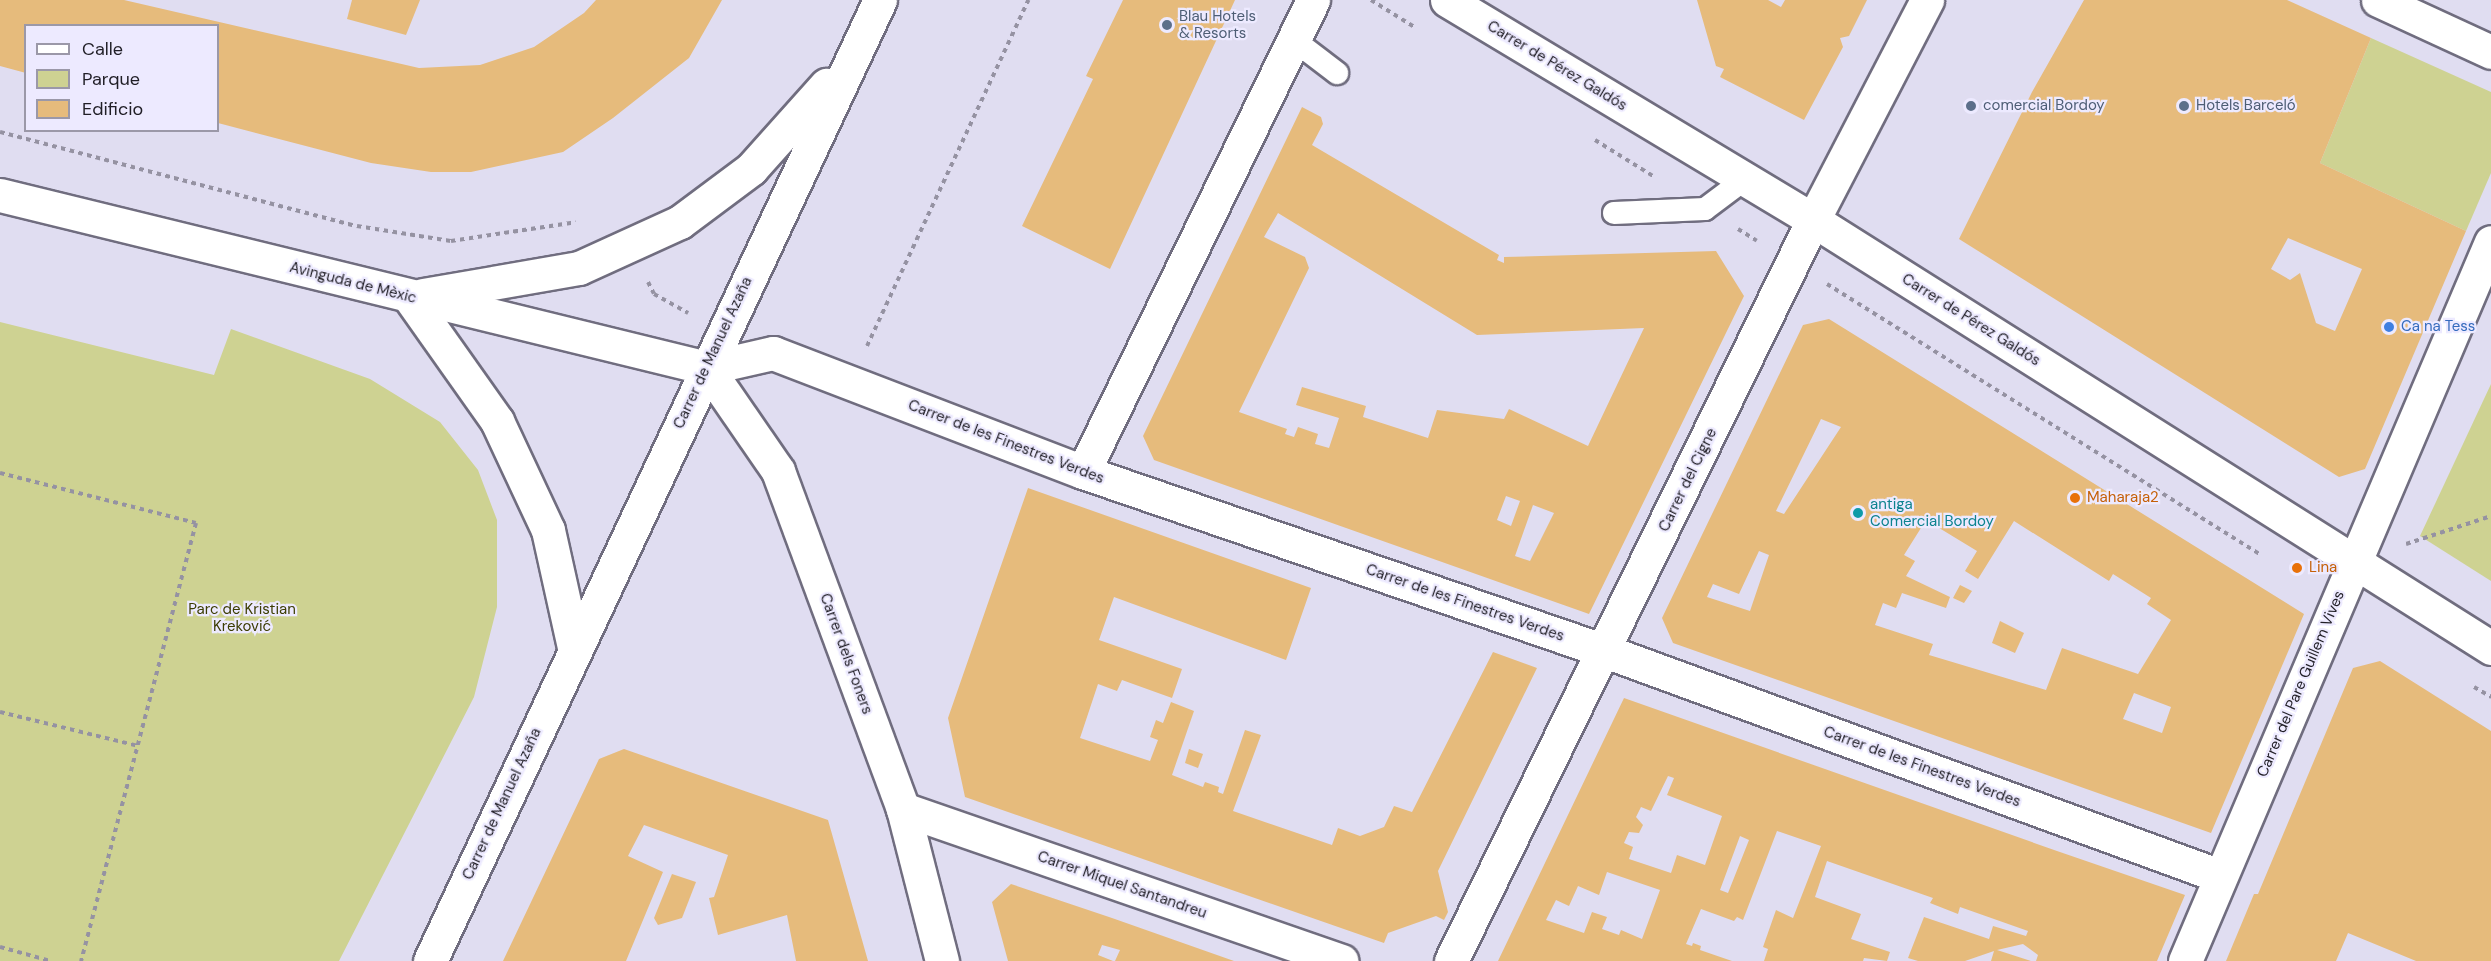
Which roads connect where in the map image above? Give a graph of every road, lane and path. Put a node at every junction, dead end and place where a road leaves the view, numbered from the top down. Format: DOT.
graph roads {
  1 [pos="880,0"];
  2 [pos="1314,0"];
  3 [pos="1371,0"];
  4 [pos="1447,0"];
  5 [pos="1927,0"];
  6 [pos="2378,0"];
  7 [pos="1421,32"];
  8 [pos="1295,41"];
  9 [pos="2491,52"];
  10 [pos="849,59"];
  11 [pos="1337,73"];
  12 [pos="1584,133"];
  13 [pos="1745,178"];
  14 [pos="0,195"];
  15 [pos="1705,209"];
  16 [pos="1614,213"];
  17 [pos="1813,220"];
  18 [pos="2491,242"];
  19 [pos="1793,263"];
  20 [pos="410,298"];
  21 [pos="706,368"];
  22 [pos="1083,472"];
  23 [pos="0,473"];
  24 [pos="2491,516"];
  25 [pos="2265,557"];
  26 [pos="2352,561"];
  27 [pos="574,647"];
  28 [pos="2491,648"];
  29 [pos="1605,651"];
  30 [pos="2472,685"];
  31 [pos="2491,697"];
  32 [pos="0,712"];
  33 [pos="138,746"];
  34 [pos="903,809"];
  35 [pos="2220,876"];
  36 [pos="0,947"];
  37 [pos="51,961"];
  38 [pos="81,961"];
  39 [pos="429,961"];
  40 [pos="942,961"];
  41 [pos="1341,961"];
  42 [pos="1451,961"];
  43 [pos="2184,961"];
  1 -- 10 [label="street, Carrer de Manuel Azaña"];
  2 -- 8 [label="street"];
  3 -- 7 [label="path"];
  4 -- 13 [label="street, Carrer de Pérez Galdós"];
  5 -- 17 [label="street, Carrer del Cigne"];
  6 -- 9 [label="street"];
  8 -- 11 [label="lane"];
  8 -- 22 [label="street"];
  10 -- 20 [label="street, Carrer de Manuel Azaña"];
  10 -- 21 [label="street, Carrer de Manuel Azaña"];
  12 -- 15 [label="path"];
  13 -- 15 [label="lane"];
  13 -- 17 [label="street, Carrer de Pérez Galdós"];
  14 -- 20 [label="street, Avinguda de Mèxic"];
  15 -- 16 [label="lane"];
  15 -- 19 [label="path"];
  17 -- 19 [label="street, Carrer del Cigne"];
  17 -- 26 [label="street, Carrer de Pérez Galdós"];
  18 -- 26 [label="street, Carrer del Pare Guillem Vives"];
  19 -- 25 [label="path"];
  19 -- 29 [label="street, Carrer del Cigne"];
  20 -- 21 [label="street, Avinguda de Mèxic"];
  20 -- 27 [label="street"];
  21 -- 22 [label="street, Carrer de les Finestres Verdes"];
  21 -- 27 [label="street, Carrer de Manuel Azaña"];
  21 -- 34 [label="street, Carrer dels Foners"];
  22 -- 29 [label="street, Carrer de les Finestres Verdes"];
  23 -- 33 [label="path"];
  24 -- 26 [label="path"];
  26 -- 28 [label="street, Carrer de Pérez Galdós"];
  26 -- 35 [label="street, Carrer del Pare Guillem Vives"];
  27 -- 39 [label="street, Carrer de Manuel Azaña"];
  29 -- 35 [label="street, Carrer de les Finestres Verdes"];
  29 -- 42 [label="street, Carrer del Cigne"];
  30 -- 31 [label="path"];
  32 -- 33 [label="path"];
  33 -- 38 [label="path"];
  34 -- 40 [label="street, Carrer dels Foners"];
  34 -- 41 [label="street, Carrer Miquel Santandreu"];
  35 -- 43 [label="street, Carrer del Pare Guillem Vives"];
  36 -- 37 [label="path"];
}
